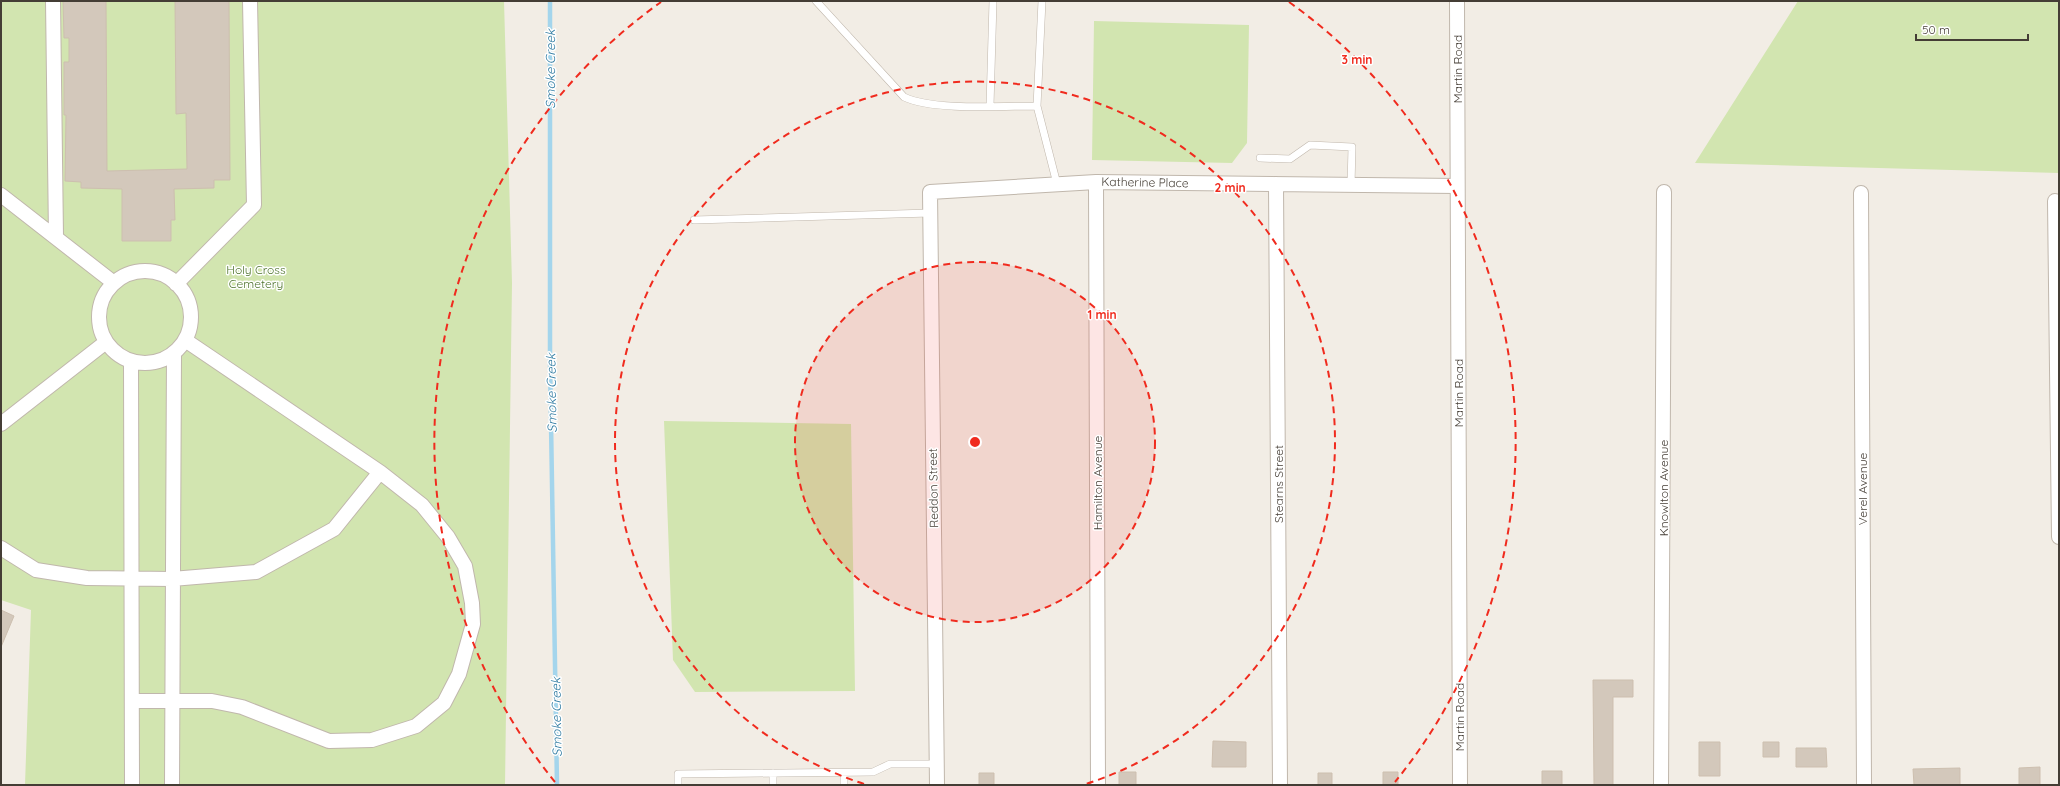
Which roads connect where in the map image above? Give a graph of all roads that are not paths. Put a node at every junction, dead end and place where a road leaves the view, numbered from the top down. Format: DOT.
graph roads {
  1 [pos="53,1"];
  2 [pos="250,1"];
  3 [pos="816,1"];
  4 [pos="993,1"];
  5 [pos="1042,1"];
  6 [pos="1457,1"];
  7 [pos="990,106"];
  8 [pos="1037,106"];
  9 [pos="1260,158"];
  10 [pos="1096,182"];
  11 [pos="1057,184"];
  12 [pos="1276,184"];
  13 [pos="1351,185"];
  14 [pos="1457,186"];
  15 [pos="930,192"];
  16 [pos="1664,192"];
  17 [pos="1861,193"];
  18 [pos="1,195"];
  19 [pos="2057,199"];
  20 [pos="930,213"];
  21 [pos="694,220"];
  22 [pos="56,237"];
  23 [pos="114,283"];
  24 [pos="176,284"];
  25 [pos="184,340"];
  26 [pos="106,342"];
  27 [pos="174,352"];
  28 [pos="130,361"];
  29 [pos="1,424"];
  30 [pos="380,472"];
  31 [pos="2059,537"];
  32 [pos="1,548"];
  33 [pos="131,579"];
  34 [pos="172,579"];
  35 [pos="172,700"];
  36 [pos="132,701"];
  37 [pos="937,764"];
  38 [pos="773,773"];
  39 [pos="844,773"];
  40 [pos="132,785"];
  41 [pos="172,785"];
  42 [pos="678,785"];
  43 [pos="773,785"];
  44 [pos="844,785"];
  45 [pos="937,785"];
  46 [pos="1098,785"];
  47 [pos="1280,785"];
  48 [pos="1460,785"];
  49 [pos="1661,785"];
  50 [pos="1864,785"];
  1 -- 22 [label="street"];
  2 -- 24 [label="street"];
  3 -- 7 [label="lane"];
  4 -- 7 [label="lane"];
  5 -- 8 [label="lane"];
  6 -- 14 [label="street, Martin Road"];
  7 -- 8 [label="lane"];
  8 -- 11 [label="lane"];
  9 -- 13 [label="lane"];
  10 -- 11 [label="street, Katherine Place"];
  10 -- 12 [label="street, Katherine Place"];
  10 -- 46 [label="street, Hamilton Avenue"];
  11 -- 15 [label="street, Katherine Place"];
  12 -- 13 [label="street, Katherine Place"];
  12 -- 47 [label="street, Stearns Street"];
  13 -- 14 [label="street, Katherine Place"];
  14 -- 48 [label="street, Martin Road"];
  15 -- 20 [label="street, Reddon Street"];
  16 -- 49 [label="street, Knowlton Avenue"];
  17 -- 50 [label="street, Verel Avenue"];
  18 -- 22 [label="street"];
  19 -- 31 [label="street"];
  20 -- 21 [label="lane"];
  20 -- 37 [label="street, Reddon Street"];
  22 -- 23 [label="street"];
  23 -- 24 [label="street"];
  23 -- 26 [label="street"];
  24 -- 25 [label="street"];
  25 -- 27 [label="street"];
  25 -- 30 [label="street"];
  26 -- 28 [label="street"];
  26 -- 29 [label="street"];
  27 -- 28 [label="street"];
  27 -- 34 [label="street"];
  28 -- 33 [label="street"];
  30 -- 34 [label="street"];
  30 -- 35 [label="street"];
  32 -- 33 [label="street"];
  33 -- 34 [label="street"];
  33 -- 36 [label="street"];
  34 -- 35 [label="street"];
  35 -- 36 [label="street"];
  35 -- 41 [label="street"];
  36 -- 40 [label="street"];
  37 -- 39 [label="lane"];
  37 -- 45 [label="street, Reddon Street"];
  38 -- 39 [label="lane"];
  38 -- 42 [label="lane"];
  38 -- 43 [label="lane"];
  39 -- 44 [label="lane"];
}
